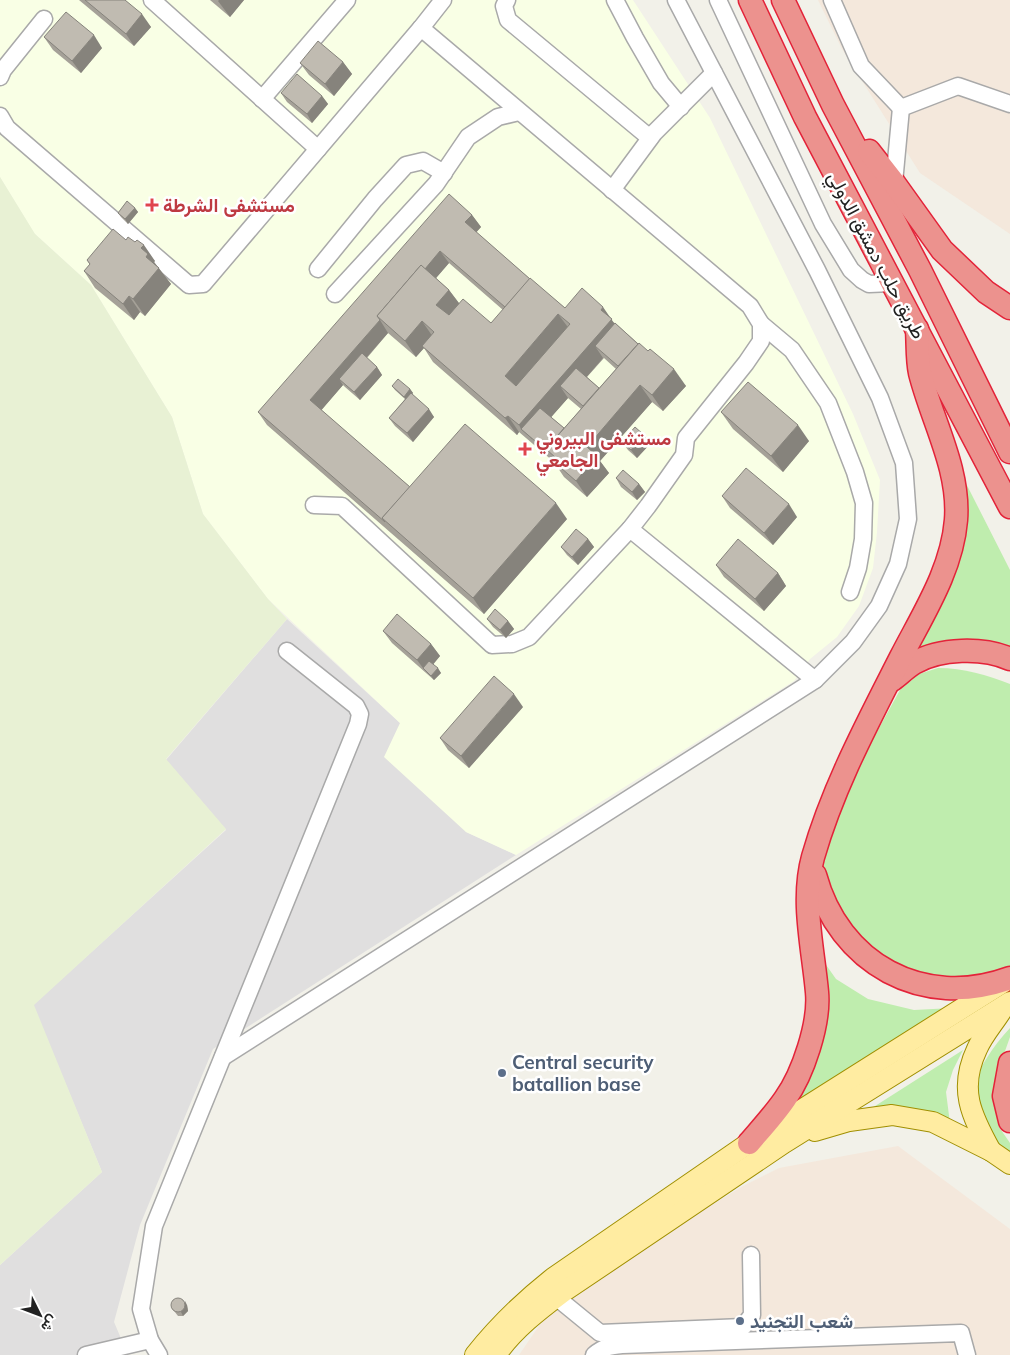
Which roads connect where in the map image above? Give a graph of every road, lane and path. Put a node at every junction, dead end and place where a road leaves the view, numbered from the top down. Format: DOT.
graph roads {
  1 [pos="152,0"];
  2 [pos="347,0"];
  3 [pos="443,0"];
  4 [pos="507,0"];
  5 [pos="616,0"];
  6 [pos="676,0"];
  7 [pos="718,0"];
  8 [pos="750,0"];
  9 [pos="783,0"];
  10 [pos="832,0"];
  11 [pos="44,19"];
  12 [pos="421,28"];
  13 [pos="714,73"];
  14 [pos="0,76"];
  15 [pos="262,100"];
  16 [pos="1010,104"];
  17 [pos="833,105"];
  18 [pos="681,107"];
  19 [pos="901,108"];
  20 [pos="519,112"];
  21 [pos="0,116"];
  22 [pos="650,138"];
  23 [pos="318,149"];
  24 [pos="444,173"];
  25 [pos="894,183"];
  26 [pos="612,190"];
  27 [pos="318,269"];
  28 [pos="892,283"];
  29 [pos="335,294"];
  30 [pos="1010,308"];
  31 [pos="761,324"];
  32 [pos="917,329"];
  33 [pos="1010,452"];
  34 [pos="314,505"];
  35 [pos="1010,507"];
  36 [pos="630,528"];
  37 [pos="850,592"];
  38 [pos="287,651"];
  39 [pos="1010,659"];
  40 [pos="815,680"];
  41 [pos="887,684"];
  42 [pos="812,859"];
  43 [pos="1010,979"];
  44 [pos="1008,1003"];
  45 [pos="223,1057"];
  46 [pos="1010,1063"];
  47 [pos="1010,1121"];
  48 [pos="749,1143"];
  49 [pos="784,1143"];
  50 [pos="991,1151"];
  51 [pos="1010,1164"];
  52 [pos="750,1255"];
  53 [pos="556,1297"];
  54 [pos="622,1339"];
  55 [pos="150,1340"];
  56 [pos="86,1355"];
  57 [pos="158,1355"];
  58 [pos="475,1355"];
  59 [pos="496,1355"];
  60 [pos="594,1355"];
  61 [pos="967,1355"];
  1 -- 15 [label="street"];
  2 -- 15 [label="street"];
  3 -- 12 [label="street"];
  4 -- 22 [label="street"];
  5 -- 18 [label="street"];
  6 -- 13 [label="street"];
  7 -- 28 [label="street"];
  8 -- 28 [label="highway, طريق حلب دمشق الدولي"];
  9 -- 17 [label="highway, طريق حلب دمشق الدولي"];
  10 -- 19 [label="street"];
  11 -- 14 [label="street"];
  12 -- 20 [label="street"];
  12 -- 23 [label="street"];
  13 -- 18 [label="street"];
  13 -- 40 [label="street"];
  15 -- 23 [label="street"];
  16 -- 19 [label="street"];
  17 -- 25 [label="highway"];
  17 -- 33 [label="highway, طريق حلب دمشق الدولي"];
  18 -- 22 [label="street"];
  19 -- 25 [label="street"];
  20 -- 24 [label="street"];
  20 -- 26 [label="street"];
  21 -- 23 [label="street"];
  22 -- 26 [label="street"];
  24 -- 27 [label="street"];
  24 -- 29 [label="street"];
  25 -- 30 [label="highway"];
  26 -- 31 [label="street"];
  28 -- 32 [label="highway, طريق حلب دمشق الدولي"];
  31 -- 36 [label="street"];
  31 -- 37 [label="street"];
  32 -- 35 [label="highway, طريق حلب دمشق الدولي"];
  32 -- 41 [label="highway"];
  34 -- 36 [label="street"];
  36 -- 40 [label="street"];
  38 -- 45 [label="street"];
  39 -- 41 [label="highway"];
  40 -- 45 [label="street"];
  41 -- 42 [label="highway"];
  42 -- 43 [label="highway"];
  42 -- 48 [label="highway"];
  43 -- 48 [label="main road"];
  44 -- 49 [label="main road"];
  44 -- 50 [label="main road"];
  45 -- 55 [label="street"];
  46 -- 47 [label="highway"];
  48 -- 58 [label="main road"];
  49 -- 50 [label="main road"];
  49 -- 53 [label="main road"];
  50 -- 51 [label="main road"];
  52 -- 54 [label="street"];
  53 -- 54 [label="street"];
  53 -- 59 [label="main road"];
  54 -- 60 [label="street"];
  54 -- 61 [label="street"];
  55 -- 56 [label="street"];
  55 -- 57 [label="street"];
}
